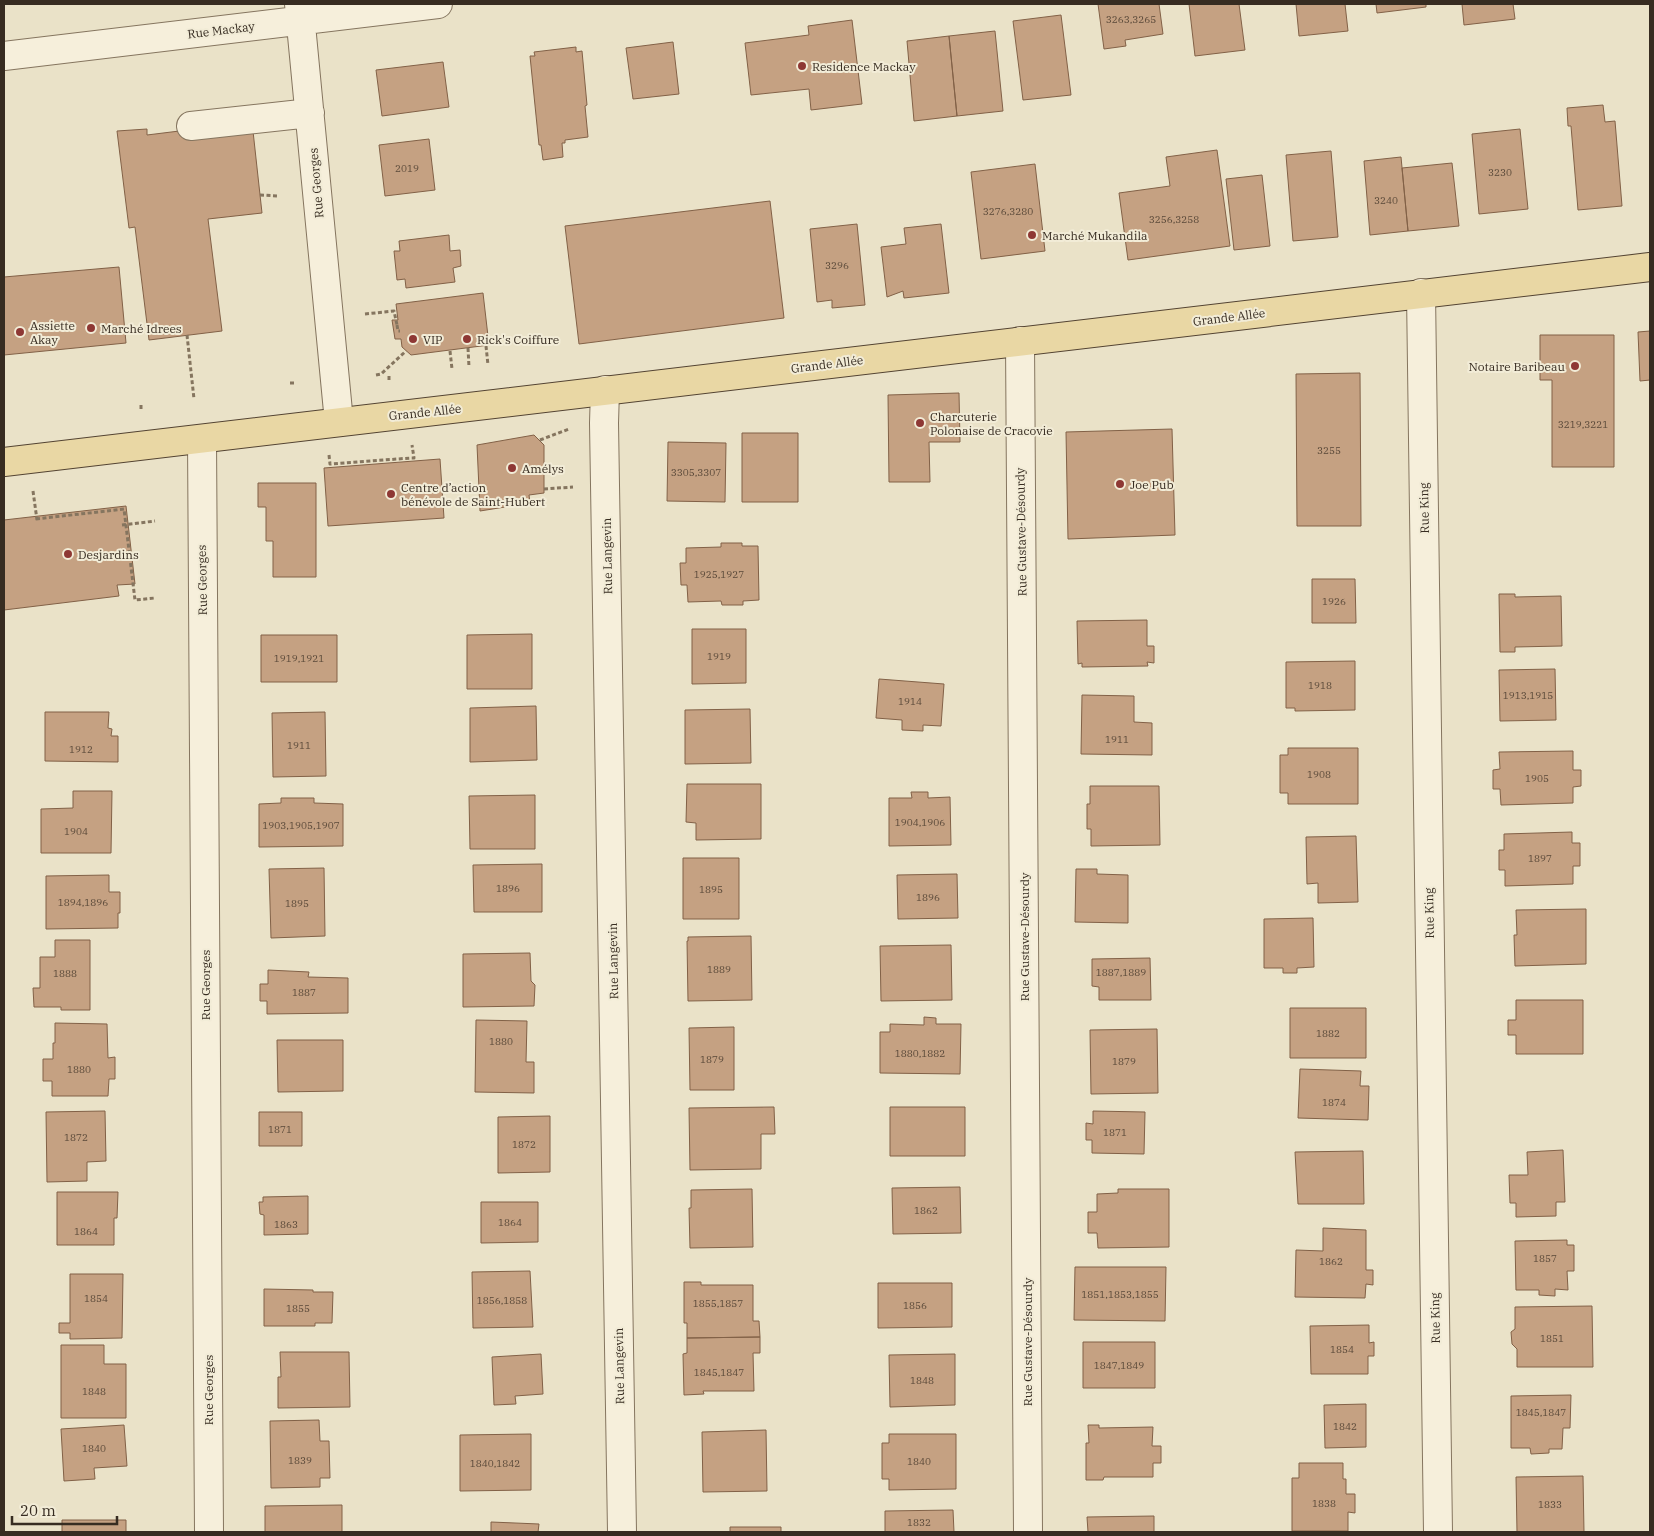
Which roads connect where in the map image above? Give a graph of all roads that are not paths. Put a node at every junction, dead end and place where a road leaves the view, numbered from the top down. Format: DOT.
graph roads {
  1 [pos="438,4"];
  2 [pos="300,12"];
  3 [pos="4,56"];
  4 [pos="310,113"];
  5 [pos="191,126"];
  6 [pos="1650,267"];
  7 [pos="1421,293"];
  8 [pos="1020,341"];
  9 [pos="606,390"];
  10 [pos="339,422"];
  11 [pos="202,438"];
  12 [pos="4,462"];
  13 [pos="208,1532"];
  14 [pos="622,1532"];
  15 [pos="1028,1532"];
  16 [pos="1438,1532"];
  1 -- 2 [label="street, Rue Mackay"];
  2 -- 3 [label="street, Rue Mackay"];
  2 -- 4 [label="street, Rue Georges"];
  4 -- 5 [label="street"];
  4 -- 10 [label="street, Rue Georges"];
  6 -- 7 [label="main road, Grande Allée"];
  7 -- 8 [label="main road, Grande Allée"];
  7 -- 16 [label="street, Rue King"];
  8 -- 9 [label="main road, Grande Allée"];
  8 -- 15 [label="street, Rue Gustave-Désourdy"];
  9 -- 10 [label="main road, Grande Allée"];
  9 -- 14 [label="street, Rue Langevin"];
  10 -- 11 [label="main road, Grande Allée"];
  11 -- 12 [label="main road, Grande Allée"];
  11 -- 13 [label="street, Rue Georges"];
}
